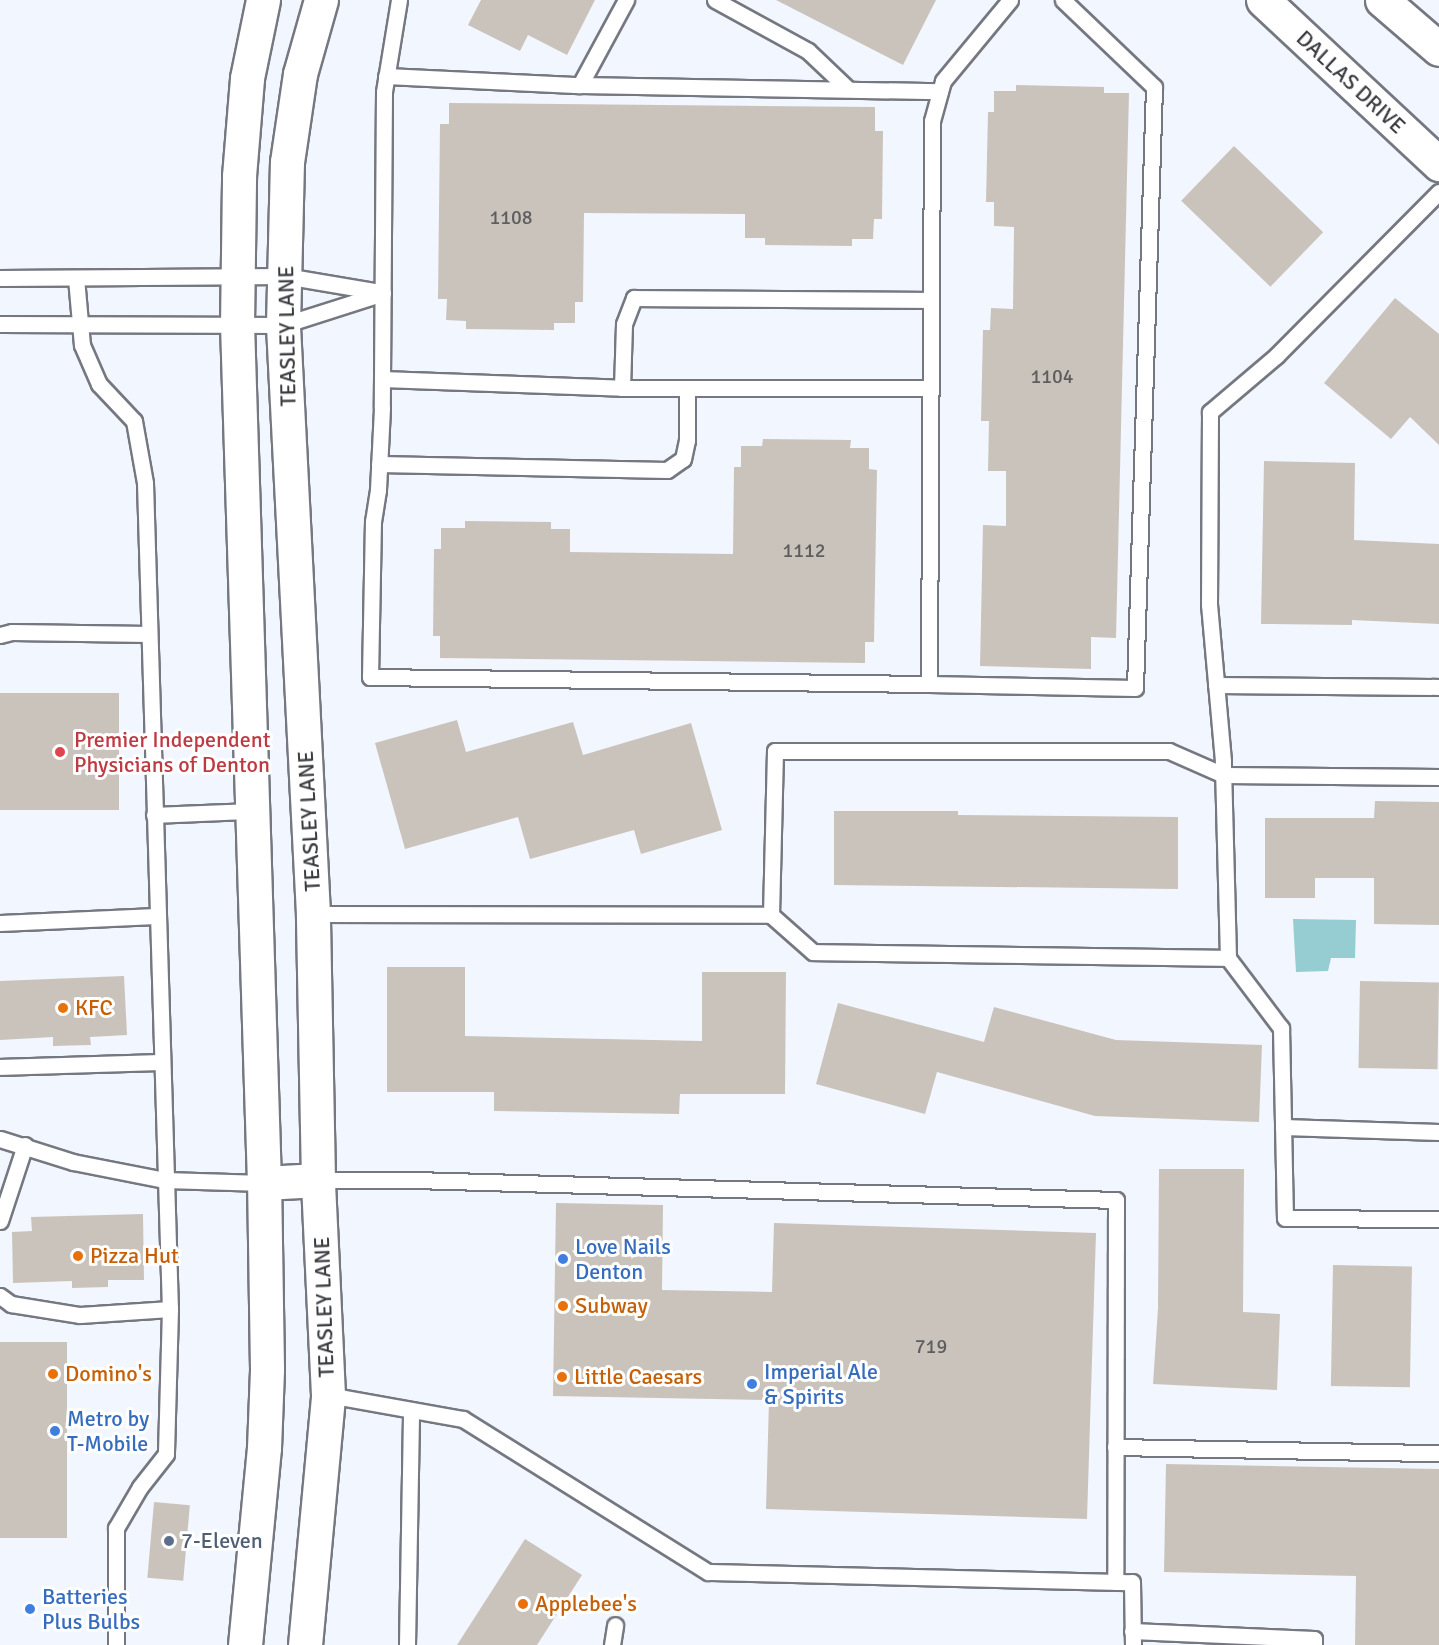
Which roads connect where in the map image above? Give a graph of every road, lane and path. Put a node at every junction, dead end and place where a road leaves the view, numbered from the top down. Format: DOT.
graph roads {
  1 [pos="263,0"];
  2 [pos="321,0"];
  3 [pos="399,0"];
  4 [pos="626,0"];
  5 [pos="715,0"];
  6 [pos="1010,0"];
  7 [pos="1063,0"];
  8 [pos="1263,0"];
  9 [pos="1382,0"];
  10 [pos="1439,49"];
  11 [pos="387,76"];
  12 [pos="580,85"];
  13 [pos="848,89"];
  14 [pos="940,92"];
  15 [pos="1439,164"];
  16 [pos="1439,192"];
  17 [pos="285,276"];
  18 [pos="238,277"];
  19 [pos="0,278"];
  20 [pos="76,278"];
  21 [pos="383,293"];
  22 [pos="930,300"];
  23 [pos="0,324"];
  24 [pos="79,325"];
  25 [pos="237,325"];
  26 [pos="283,325"];
  27 [pos="382,380"];
  28 [pos="622,388"];
  29 [pos="687,388"];
  30 [pos="929,388"];
  31 [pos="379,464"];
  32 [pos="149,634"];
  33 [pos="0,635"];
  34 [pos="929,684"];
  35 [pos="1216,685"];
  36 [pos="1439,687"];
  37 [pos="1224,775"];
  38 [pos="1439,777"];
  39 [pos="251,811"];
  40 [pos="154,815"];
  41 [pos="313,914"];
  42 [pos="771,915"];
  43 [pos="156,916"];
  44 [pos="0,923"];
  45 [pos="1228,958"];
  46 [pos="161,1062"];
  47 [pos="0,1067"];
  48 [pos="1283,1127"];
  49 [pos="1439,1132"];
  50 [pos="0,1139"];
  51 [pos="25,1145"];
  52 [pos="165,1180"];
  53 [pos="318,1180"];
  54 [pos="264,1183"];
  55 [pos="1439,1219"];
  56 [pos="0,1221"];
  57 [pos="0,1296"];
  58 [pos="170,1309"];
  59 [pos="327,1395"];
  60 [pos="411,1410"];
  61 [pos="1115,1447"];
  62 [pos="1439,1453"];
  63 [pos="1115,1582"];
  64 [pos="615,1625"];
  65 [pos="1132,1638"];
  66 [pos="116,1645"];
  67 [pos="245,1645"];
  68 [pos="305,1645"];
  69 [pos="407,1645"];
  70 [pos="612,1645"];
  71 [pos="1314,1645"];
  1 -- 18 [label="main road"];
  2 -- 17 [label="main road, TEASLEY LANE"];
  3 -- 11 [label="lane"];
  4 -- 12 [label="lane"];
  5 -- 13 [label="lane"];
  6 -- 14 [label="lane"];
  7 -- 34 [label="lane"];
  8 -- 15 [label="main road, DALLAS DRIVE"];
  9 -- 10 [label="main road"];
  11 -- 12 [label="lane"];
  11 -- 21 [label="lane"];
  12 -- 13 [label="lane"];
  13 -- 14 [label="lane"];
  14 -- 22 [label="lane"];
  16 -- 35 [label="lane"];
  17 -- 18 [label="lane"];
  17 -- 21 [label="lane"];
  17 -- 26 [label="main road, TEASLEY LANE"];
  18 -- 20 [label="lane"];
  18 -- 25 [label="main road"];
  19 -- 20 [label="lane"];
  20 -- 24 [label="lane"];
  21 -- 26 [label="lane"];
  21 -- 27 [label="lane"];
  22 -- 28 [label="lane"];
  22 -- 30 [label="lane"];
  23 -- 24 [label="lane"];
  24 -- 25 [label="lane"];
  24 -- 32 [label="lane"];
  25 -- 26 [label="lane"];
  25 -- 39 [label="main road"];
  26 -- 41 [label="main road, TEASLEY LANE"];
  27 -- 28 [label="lane"];
  27 -- 31 [label="lane"];
  28 -- 29 [label="lane"];
  29 -- 30 [label="lane"];
  29 -- 31 [label="lane"];
  30 -- 34 [label="lane"];
  31 -- 34 [label="lane"];
  32 -- 33 [label="lane"];
  32 -- 40 [label="lane"];
  35 -- 36 [label="lane"];
  35 -- 37 [label="lane"];
  37 -- 38 [label="lane"];
  37 -- 42 [label="lane"];
  37 -- 45 [label="lane"];
  39 -- 40 [label="lane"];
  39 -- 54 [label="main road"];
  40 -- 43 [label="lane"];
  41 -- 42 [label="lane"];
  41 -- 53 [label="main road, TEASLEY LANE"];
  42 -- 45 [label="lane"];
  43 -- 44 [label="lane"];
  43 -- 46 [label="lane"];
  45 -- 48 [label="lane"];
  46 -- 47 [label="lane"];
  46 -- 52 [label="lane"];
  48 -- 49 [label="lane"];
  48 -- 55 [label="lane"];
  50 -- 51 [label="lane"];
  51 -- 52 [label="lane"];
  51 -- 56 [label="lane"];
  52 -- 54 [label="lane"];
  52 -- 58 [label="lane"];
  53 -- 54 [label="main road"];
  53 -- 59 [label="main road, TEASLEY LANE"];
  53 -- 61 [label="lane"];
  54 -- 67 [label="main road"];
  57 -- 58 [label="lane"];
  58 -- 66 [label="lane"];
  59 -- 60 [label="lane"];
  59 -- 68 [label="main road, TEASLEY LANE"];
  60 -- 63 [label="lane"];
  60 -- 69 [label="lane"];
  61 -- 62 [label="lane"];
  61 -- 63 [label="lane"];
  63 -- 65 [label="lane"];
  64 -- 70 [label="lane"];
  65 -- 71 [label="lane"];
}
